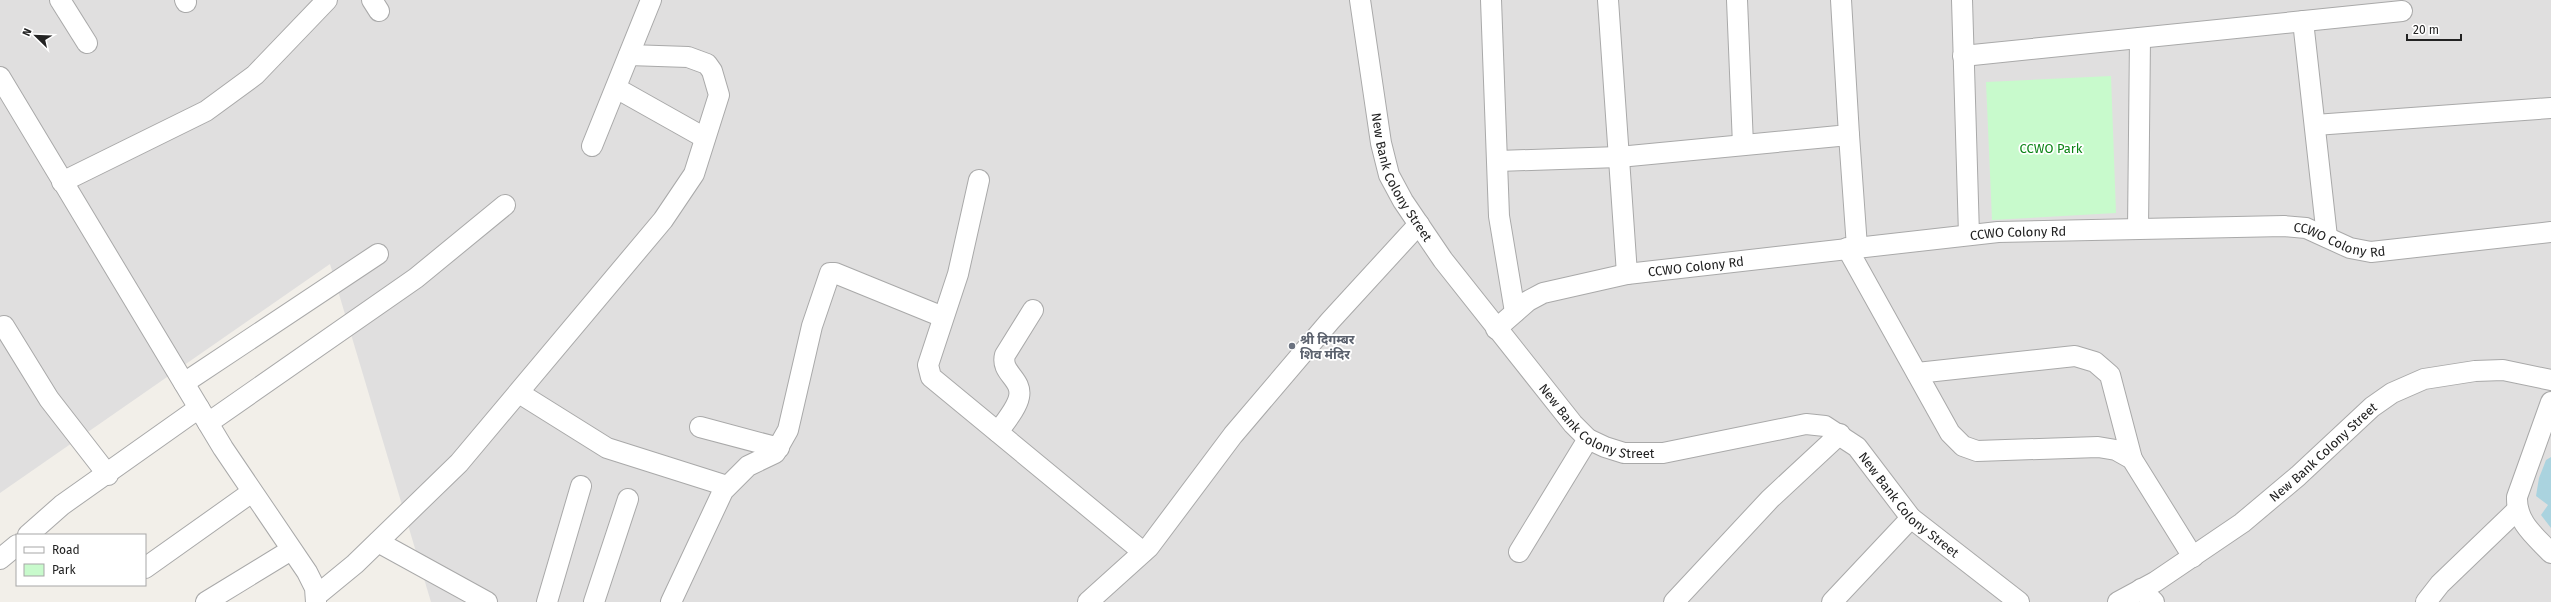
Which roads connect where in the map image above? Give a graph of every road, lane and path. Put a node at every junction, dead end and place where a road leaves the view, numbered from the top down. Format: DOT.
graph roads {
  1 [pos="60,0"];
  2 [pos="327,0"];
  3 [pos="650,0"];
  4 [pos="1360,0"];
  5 [pos="1491,0"];
  6 [pos="1608,0"];
  7 [pos="1737,0"];
  8 [pos="1841,0"];
  9 [pos="1962,0"];
  10 [pos="2402,11"];
  11 [pos="2303,21"];
  12 [pos="2140,38"];
  13 [pos="87,43"];
  14 [pos="629,56"];
  15 [pos="1964,56"];
  16 [pos="0,77"];
  17 [pos="616,88"];
  18 [pos="2551,108"];
  19 [pos="2314,126"];
  20 [pos="1850,135"];
  21 [pos="705,138"];
  22 [pos="1743,145"];
  23 [pos="592,146"];
  24 [pos="1619,157"];
  25 [pos="1498,161"];
  26 [pos="979,180"];
  27 [pos="62,182"];
  28 [pos="505,205"];
  29 [pos="1419,224"];
  30 [pos="2138,229"];
  31 [pos="2551,232"];
  32 [pos="1969,235"];
  33 [pos="2327,237"];
  34 [pos="1852,248"];
  35 [pos="378,254"];
  36 [pos="1627,274"];
  37 [pos="1033,310"];
  38 [pos="1515,312"];
  39 [pos="943,317"];
  40 [pos="4,326"];
  41 [pos="1496,329"];
  42 [pos="1916,373"];
  43 [pos="2551,380"];
  44 [pos="184,383"];
  45 [pos="519,392"];
  46 [pos="2551,402"];
  47 [pos="203,416"];
  48 [pos="700,427"];
  49 [pos="998,432"];
  50 [pos="1840,434"];
  51 [pos="1588,439"];
  52 [pos="779,448"];
  53 [pos="2132,459"];
  54 [pos="108,475"];
  55 [pos="581,486"];
  56 [pos="727,486"];
  57 [pos="252,492"];
  58 [pos="628,499"];
  59 [pos="2517,510"];
  60 [pos="1911,518"];
  61 [pos="29,534"];
  62 [pos="378,542"];
  63 [pos="16,546"];
  64 [pos="291,550"];
  65 [pos="1143,552"];
  66 [pos="1519,552"];
  67 [pos="2551,554"];
  68 [pos="2193,557"];
  69 [pos="0,559"];
  70 [pos="146,567"];
  71 [pos="2148,596"];
  72 [pos="316,599"];
  73 [pos="206,602"];
  74 [pos="487,602"];
  75 [pos="547,602"];
  76 [pos="594,602"];
  77 [pos="671,602"];
  78 [pos="1088,602"];
  79 [pos="1674,602"];
  80 [pos="1832,602"];
  81 [pos="2019,602"];
  82 [pos="2118,602"];
  83 [pos="2426,602"];
  1 -- 13 [label="street"];
  2 -- 27 [label="street"];
  3 -- 14 [label="street"];
  4 -- 29 [label="street, New Bank Colony Street"];
  5 -- 25 [label="street"];
  6 -- 24 [label="street"];
  7 -- 22 [label="street"];
  8 -- 20 [label="street"];
  9 -- 15 [label="street"];
  10 -- 11 [label="street"];
  11 -- 12 [label="street"];
  11 -- 19 [label="street"];
  12 -- 15 [label="street"];
  12 -- 30 [label="street"];
  14 -- 17 [label="street"];
  14 -- 21 [label="street"];
  15 -- 32 [label="street"];
  16 -- 27 [label="street"];
  17 -- 21 [label="street"];
  17 -- 23 [label="street"];
  18 -- 19 [label="street"];
  19 -- 33 [label="street"];
  20 -- 22 [label="street"];
  20 -- 34 [label="street"];
  21 -- 45 [label="street"];
  22 -- 24 [label="street"];
  24 -- 25 [label="street"];
  24 -- 36 [label="street"];
  25 -- 38 [label="street"];
  26 -- 39 [label="street"];
  27 -- 44 [label="street"];
  28 -- 47 [label="street"];
  29 -- 41 [label="street, New Bank Colony Street"];
  29 -- 65 [label="street"];
  30 -- 32 [label="street, CCWO Colony Rd"];
  30 -- 33 [label="street, CCWO Colony Rd"];
  31 -- 33 [label="street, CCWO Colony Rd"];
  32 -- 34 [label="street, CCWO Colony Rd"];
  34 -- 36 [label="street, CCWO Colony Rd"];
  34 -- 42 [label="street"];
  35 -- 44 [label="street"];
  36 -- 38 [label="street, CCWO Colony Rd"];
  37 -- 49 [label="street"];
  38 -- 41 [label="street, CCWO Colony Rd"];
  39 -- 49 [label="street"];
  39 -- 52 [label="street"];
  40 -- 54 [label="street"];
  41 -- 51 [label="street, New Bank Colony Street"];
  42 -- 53 [label="street"];
  42 -- 53 [label="street"];
  43 -- 68 [label="street, New Bank Colony Street"];
  44 -- 47 [label="street"];
  45 -- 56 [label="street"];
  45 -- 62 [label="street"];
  46 -- 59 [label="street"];
  47 -- 54 [label="street"];
  47 -- 57 [label="street"];
  48 -- 52 [label="street"];
  49 -- 65 [label="street"];
  50 -- 51 [label="street, New Bank Colony Street"];
  50 -- 60 [label="street, New Bank Colony Street"];
  50 -- 79 [label="street"];
  51 -- 66 [label="street"];
  52 -- 56 [label="street"];
  53 -- 68 [label="street"];
  54 -- 61 [label="street"];
  55 -- 75 [label="street"];
  56 -- 77 [label="street"];
  57 -- 64 [label="street"];
  57 -- 70 [label="street"];
  58 -- 76 [label="street"];
  59 -- 67 [label="street"];
  59 -- 83 [label="street"];
  60 -- 80 [label="street"];
  60 -- 81 [label="street, New Bank Colony Street"];
  62 -- 72 [label="street"];
  62 -- 74 [label="street"];
  63 -- 69 [label="street"];
  64 -- 72 [label="street"];
  64 -- 73 [label="street"];
  65 -- 78 [label="street"];
  68 -- 71 [label="street, New Bank Colony Street"];
  71 -- 82 [label="street, New Bank Colony Street"];
}
